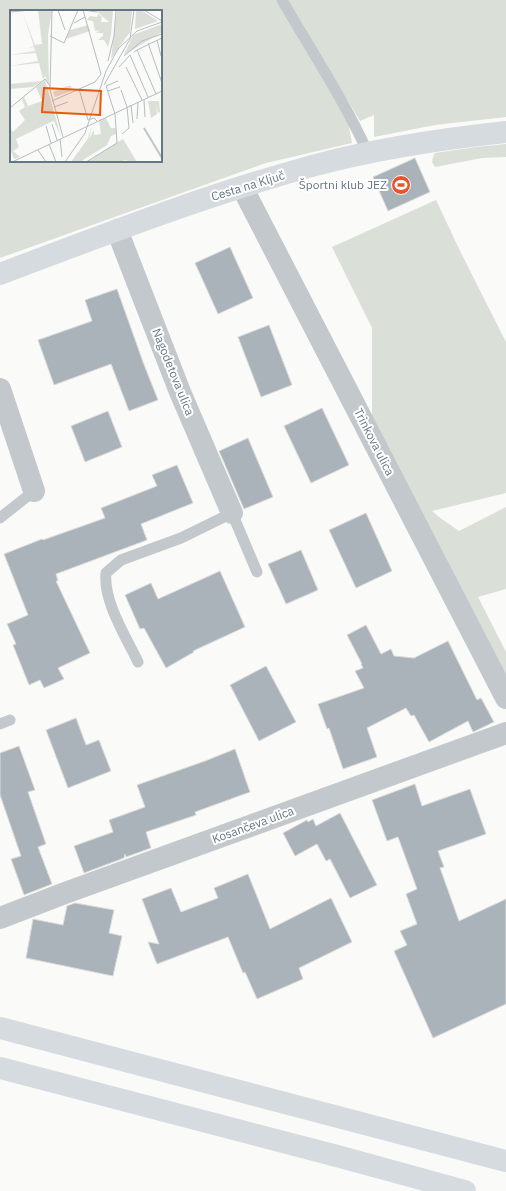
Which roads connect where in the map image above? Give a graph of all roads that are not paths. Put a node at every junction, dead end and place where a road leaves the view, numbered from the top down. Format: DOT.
graph roads {
  1 [pos="282,0"];
  2 [pos="506,132"];
  3 [pos="368,153"];
  4 [pos="242,187"];
  5 [pos="117,230"];
  6 [pos="0,274"];
  7 [pos="0,389"];
  8 [pos="34,491"];
  9 [pos="232,513"];
  10 [pos="0,518"];
  11 [pos="257,572"];
  12 [pos="138,662"];
  13 [pos="506,698"];
  14 [pos="506,733"];
  15 [pos="0,918"];
  16 [pos="0,1028"];
  17 [pos="0,1068"];
  18 [pos="506,1160"];
  19 [pos="465,1191"];
  1 -- 3 [label="lane"];
  2 -- 3 [label="main road, Cesta na Ključ"];
  3 -- 4 [label="main road, Cesta na Ključ"];
  4 -- 5 [label="main road, Cesta na Ključ"];
  4 -- 13 [label="street, Trinkova ulica"];
  5 -- 6 [label="main road, Cesta na Ključ"];
  5 -- 9 [label="street, Nagodetova ulica"];
  7 -- 8 [label="street"];
  8 -- 10 [label="lane"];
  9 -- 11 [label="lane"];
  9 -- 12 [label="lane"];
  14 -- 15 [label="street, Kosančeva ulica"];
  16 -- 18 [label="main road"];
  17 -- 19 [label="main road"];
}
